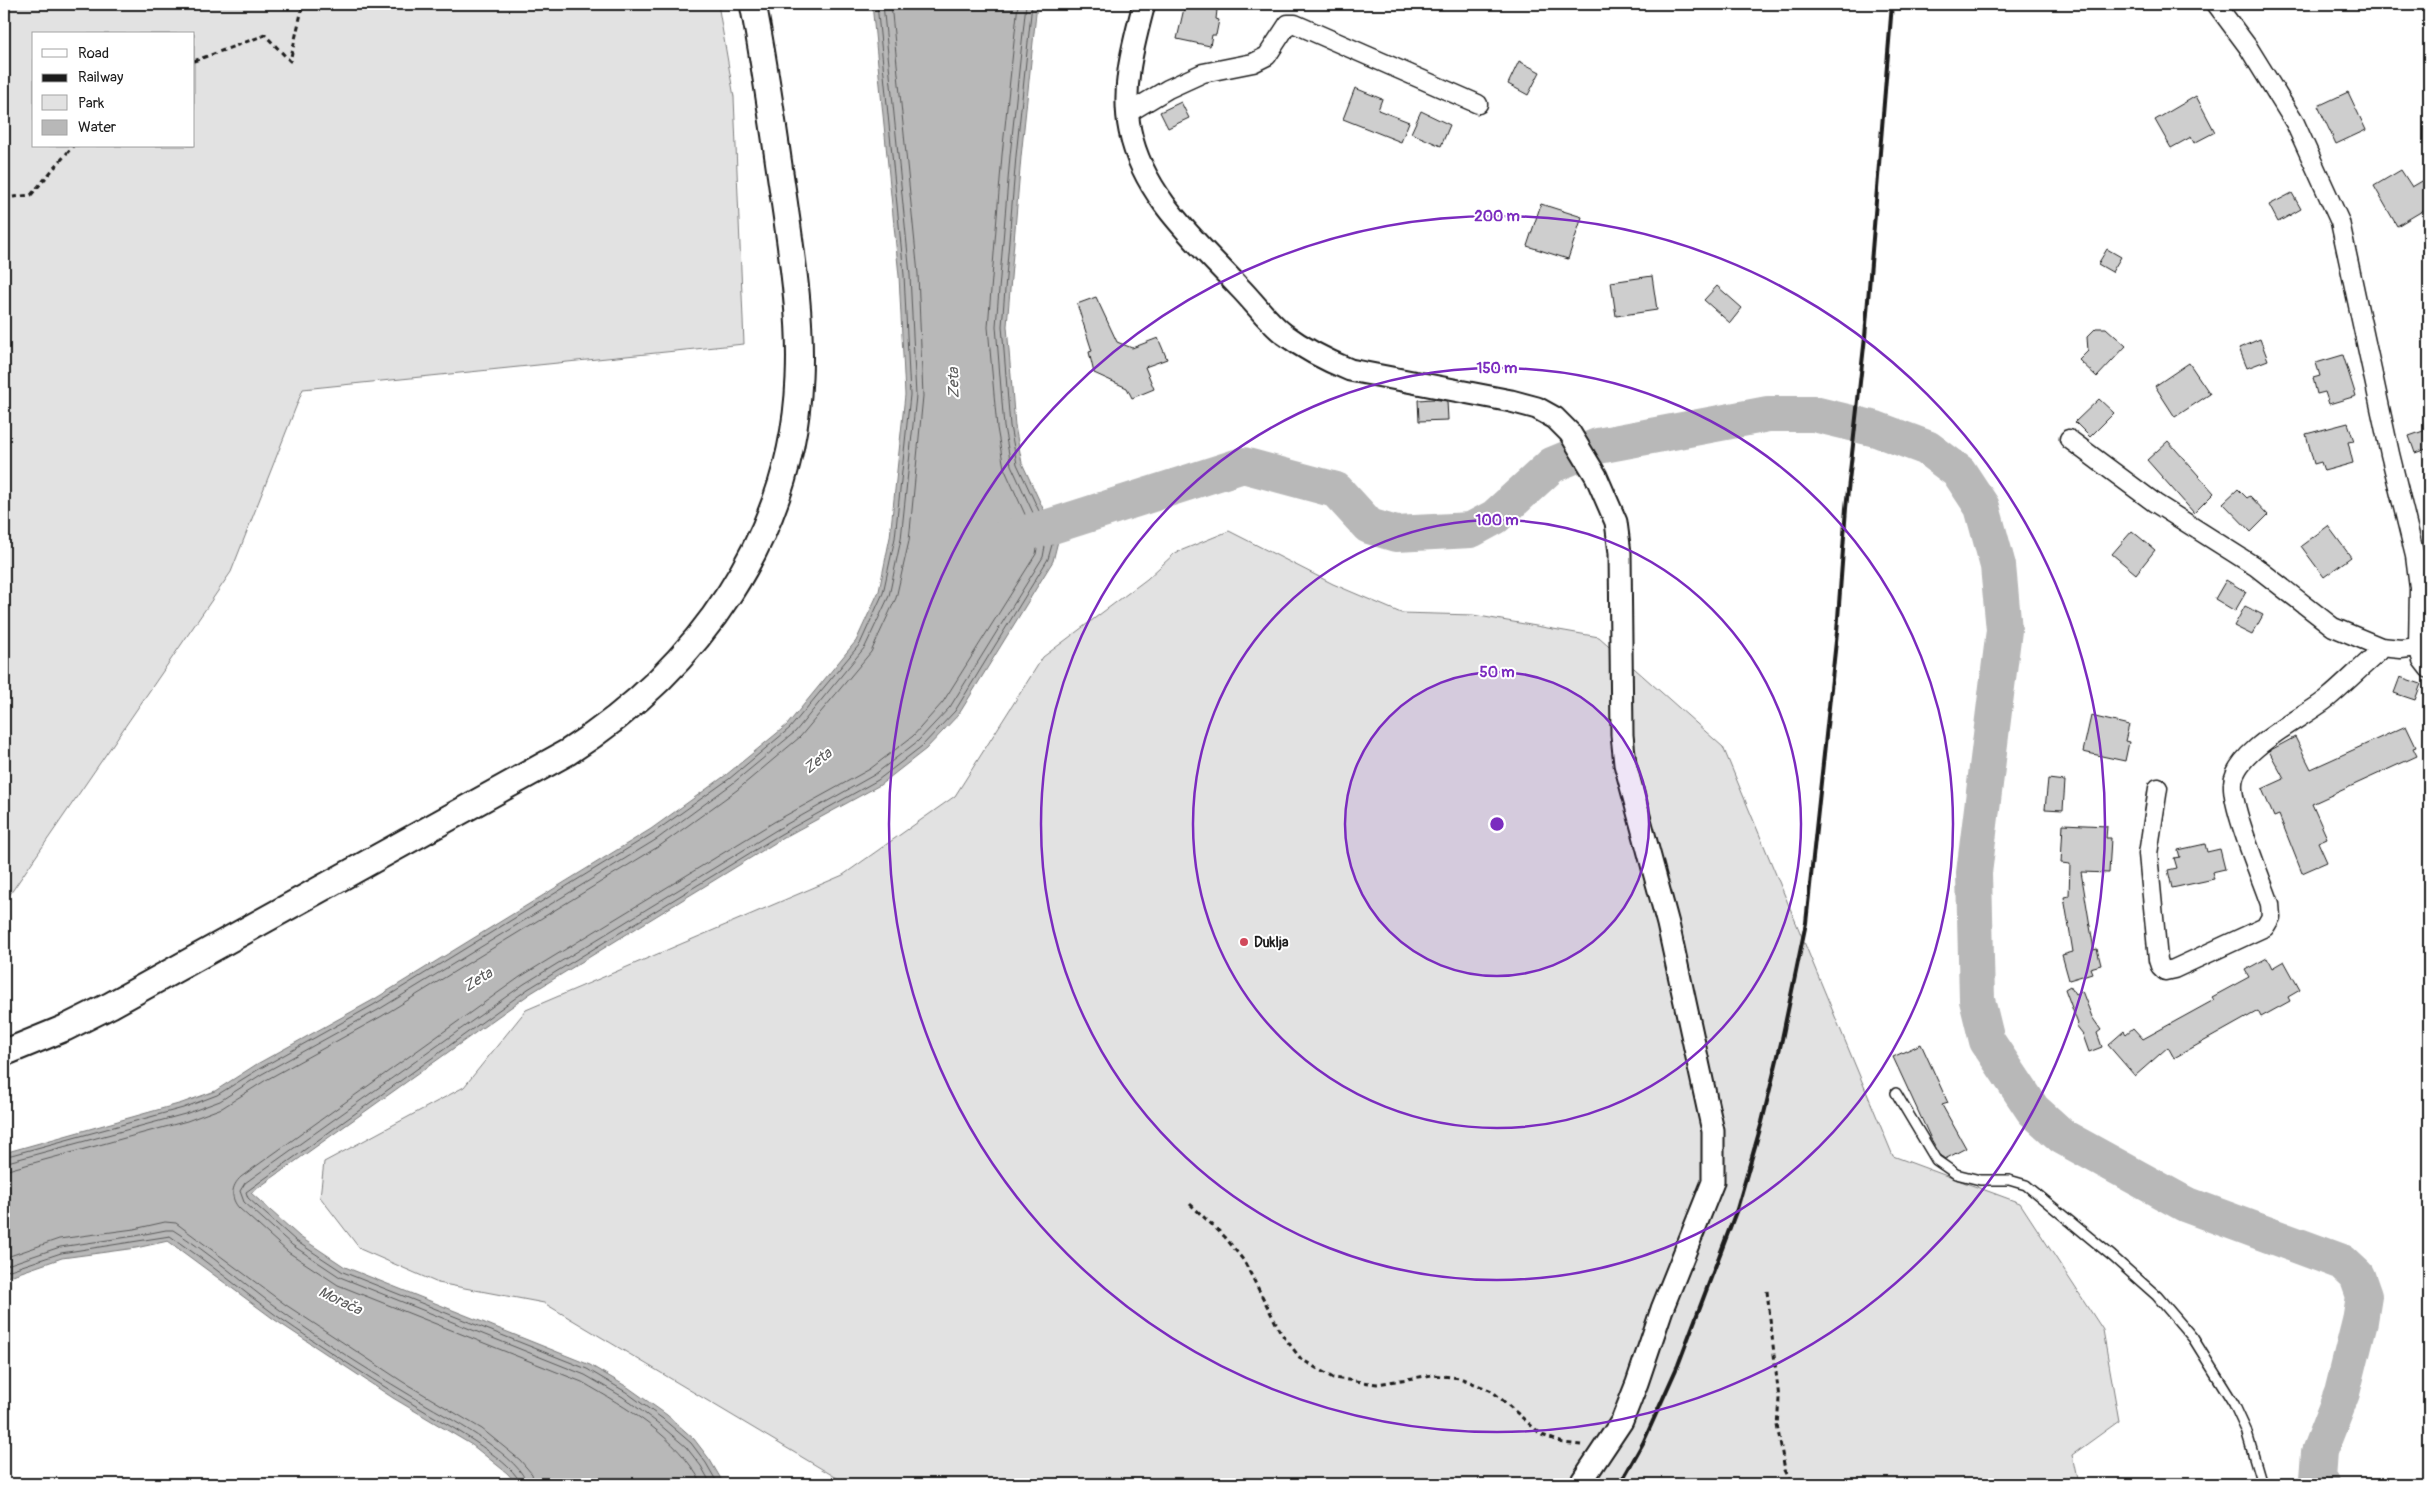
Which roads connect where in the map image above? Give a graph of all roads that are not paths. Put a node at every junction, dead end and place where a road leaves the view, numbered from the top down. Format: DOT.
graph roads {
  1 [pos="753,4"];
  2 [pos="1144,4"];
  3 [pos="2216,4"];
  4 [pos="1478,104"];
  5 [pos="1128,113"];
  6 [pos="2069,439"];
  7 [pos="2424,597"];
  8 [pos="2381,647"];
  9 [pos="2418,647"];
  10 [pos="2429,669"];
  11 [pos="2158,788"];
  12 [pos="4,1053"];
  13 [pos="1896,1093"];
  14 [pos="1580,1484"];
  15 [pos="2262,1484"];
  1 -- 12 [label="main road"];
  2 -- 5 [label="street"];
  3 -- 7 [label="street"];
  4 -- 5 [label="street"];
  5 -- 14 [label="street"];
  6 -- 8 [label="street"];
  7 -- 9 [label="street"];
  8 -- 9 [label="street"];
  8 -- 11 [label="street"];
  9 -- 10 [label="street"];
  13 -- 15 [label="lane"];
}
